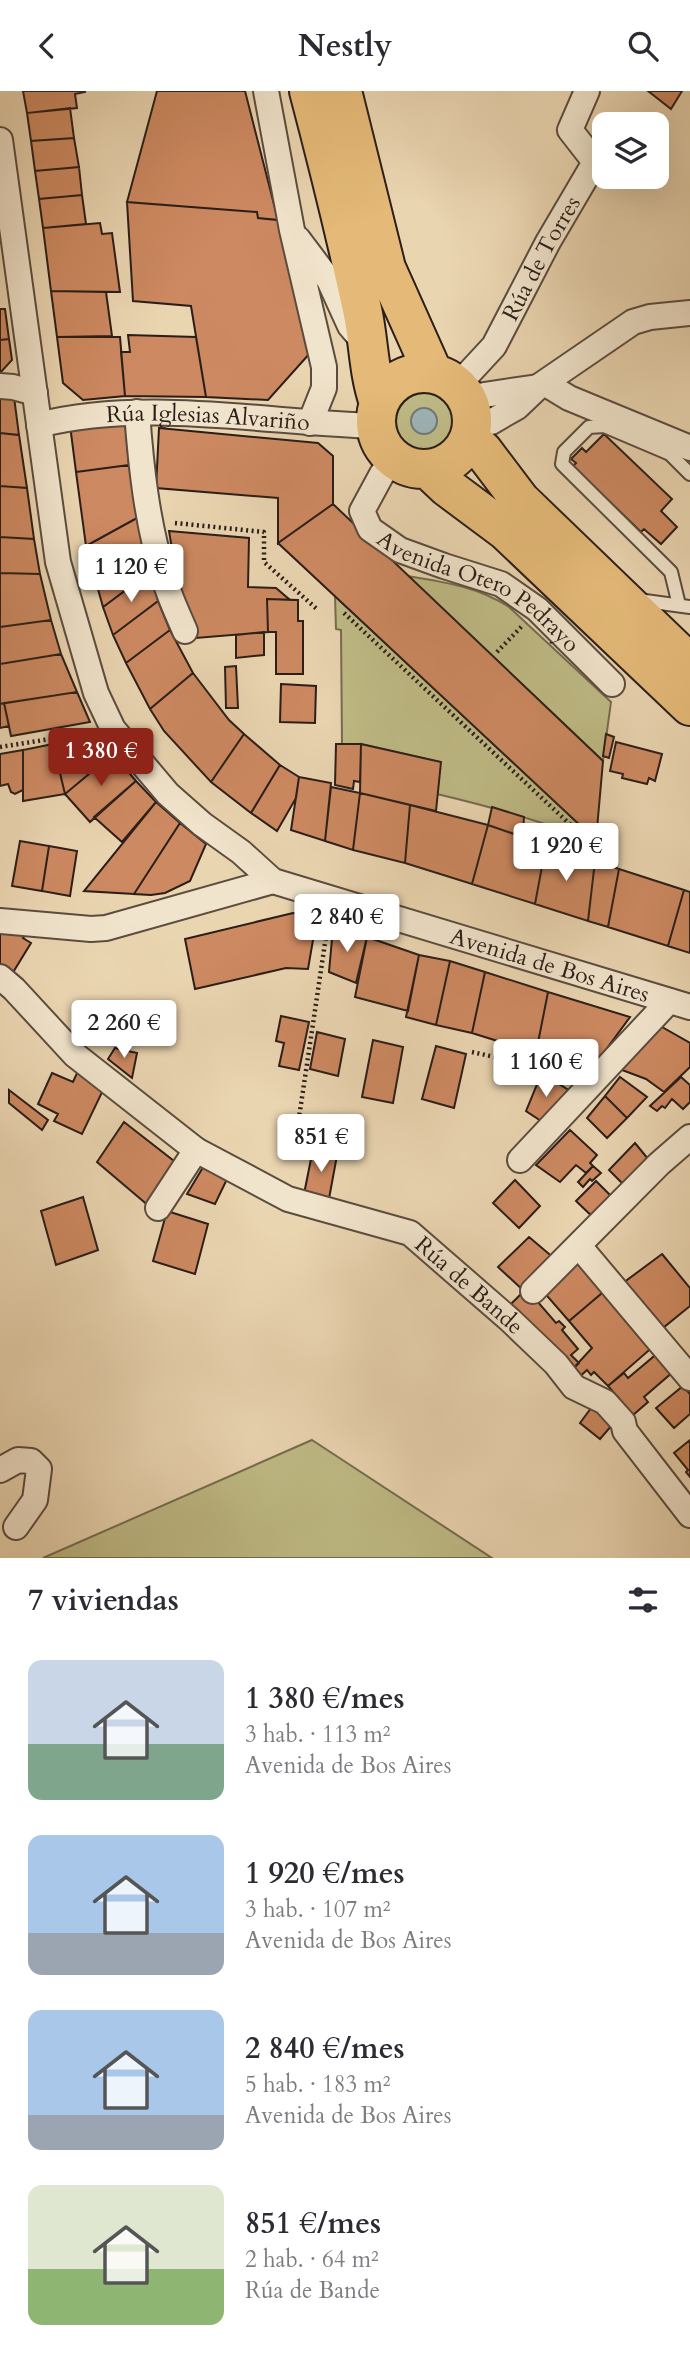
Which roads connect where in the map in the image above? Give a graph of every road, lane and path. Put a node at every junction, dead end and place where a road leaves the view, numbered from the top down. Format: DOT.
graph roads {
  1 [pos="266,91"];
  2 [pos="309,91"];
  3 [pos="342,91"];
  4 [pos="587,91"];
  5 [pos="0,139"];
  6 [pos="292,230"];
  7 [pos="690,313"];
  8 [pos="368,347"];
  9 [pos="542,385"];
  10 [pos="0,386"];
  11 [pos="35,393"];
  12 [pos="460,405"];
  13 [pos="137,412"];
  14 [pos="377,414"];
  15 [pos="310,423"];
  16 [pos="39,425"];
  17 [pos="690,448"];
  18 [pos="411,464"];
  19 [pos="690,474"];
  20 [pos="149,520"];
  21 [pos="621,597"];
  22 [pos="685,606"];
  23 [pos="537,609"];
  24 [pos="318,610"];
  25 [pos="344,613"];
  26 [pos="185,631"];
  27 [pos="497,652"];
  28 [pos="690,664"];
  29 [pos="612,684"];
  30 [pos="690,706"];
  31 [pos="113,729"];
  32 [pos="0,747"];
  33 [pos="574,828"];
  34 [pos="273,881"];
  35 [pos="331,897"];
  36 [pos="0,921"];
  37 [pos="0,977"];
  38 [pos="679,1004"];
  39 [pos="472,1052"];
  40 [pos="596,1080"];
  41 [pos="297,1132"];
  42 [pos="690,1137"];
  43 [pos="196,1150"];
  44 [pos="520,1160"];
  45 [pos="158,1208"];
  46 [pos="579,1246"];
  47 [pos="533,1291"];
  48 [pos="690,1378"];
  49 [pos="0,1470"];
  50 [pos="690,1515"];
  51 [pos="16,1527"];
  1 -- 6 [label="street"];
  2 -- 8 [label="main road"];
  3 -- 12 [label="main road"];
  4 -- 12 [label="street, Rúa de Torres"];
  5 -- 11 [label="street, Avenida de Bos Aires"];
  6 -- 8 [label="street"];
  6 -- 15 [label="street"];
  7 -- 9 [label="street"];
  8 -- 14 [label="main road"];
  9 -- 12 [label="street"];
  9 -- 17 [label="street"];
  10 -- 11 [label="street"];
  11 -- 16 [label="street, Avenida de Bos Aires"];
  12 -- 14 [label="main road"];
  12 -- 18 [label="main road"];
  12 -- 21 [label="main road"];
  13 -- 15 [label="street, Rúa Iglesias Alvariño"];
  13 -- 16 [label="street, Rúa Iglesias Alvariño"];
  13 -- 20 [label="street"];
  14 -- 15 [label="street, Rúa Iglesias Alvariño"];
  14 -- 18 [label="main road"];
  16 -- 31 [label="street, Avenida de Bos Aires"];
  18 -- 23 [label="street, Avenida Otero Pedrayo"];
  18 -- 30 [label="main road, Avenida Otero Pedrayo"];
  19 -- 22 [label="lane"];
  20 -- 24 [label="path"];
  20 -- 26 [label="street"];
  21 -- 22 [label="lane"];
  21 -- 28 [label="main road"];
  23 -- 27 [label="path"];
  23 -- 29 [label="street, Avenida Otero Pedrayo"];
  25 -- 33 [label="path"];
  31 -- 32 [label="path"];
  31 -- 34 [label="street, Avenida de Bos Aires"];
  34 -- 35 [label="street, Avenida de Bos Aires"];
  34 -- 36 [label="street"];
  35 -- 38 [label="street, Avenida de Bos Aires"];
  35 -- 41 [label="path"];
  37 -- 43 [label="street, Rúa de Bande"];
  38 -- 40 [label="street"];
  39 -- 40 [label="path"];
  40 -- 44 [label="street"];
  42 -- 46 [label="street"];
  43 -- 45 [label="street"];
  43 -- 50 [label="street, Rúa de Bande"];
  46 -- 47 [label="street"];
  46 -- 48 [label="street"];
  49 -- 51 [label="street"];
}
